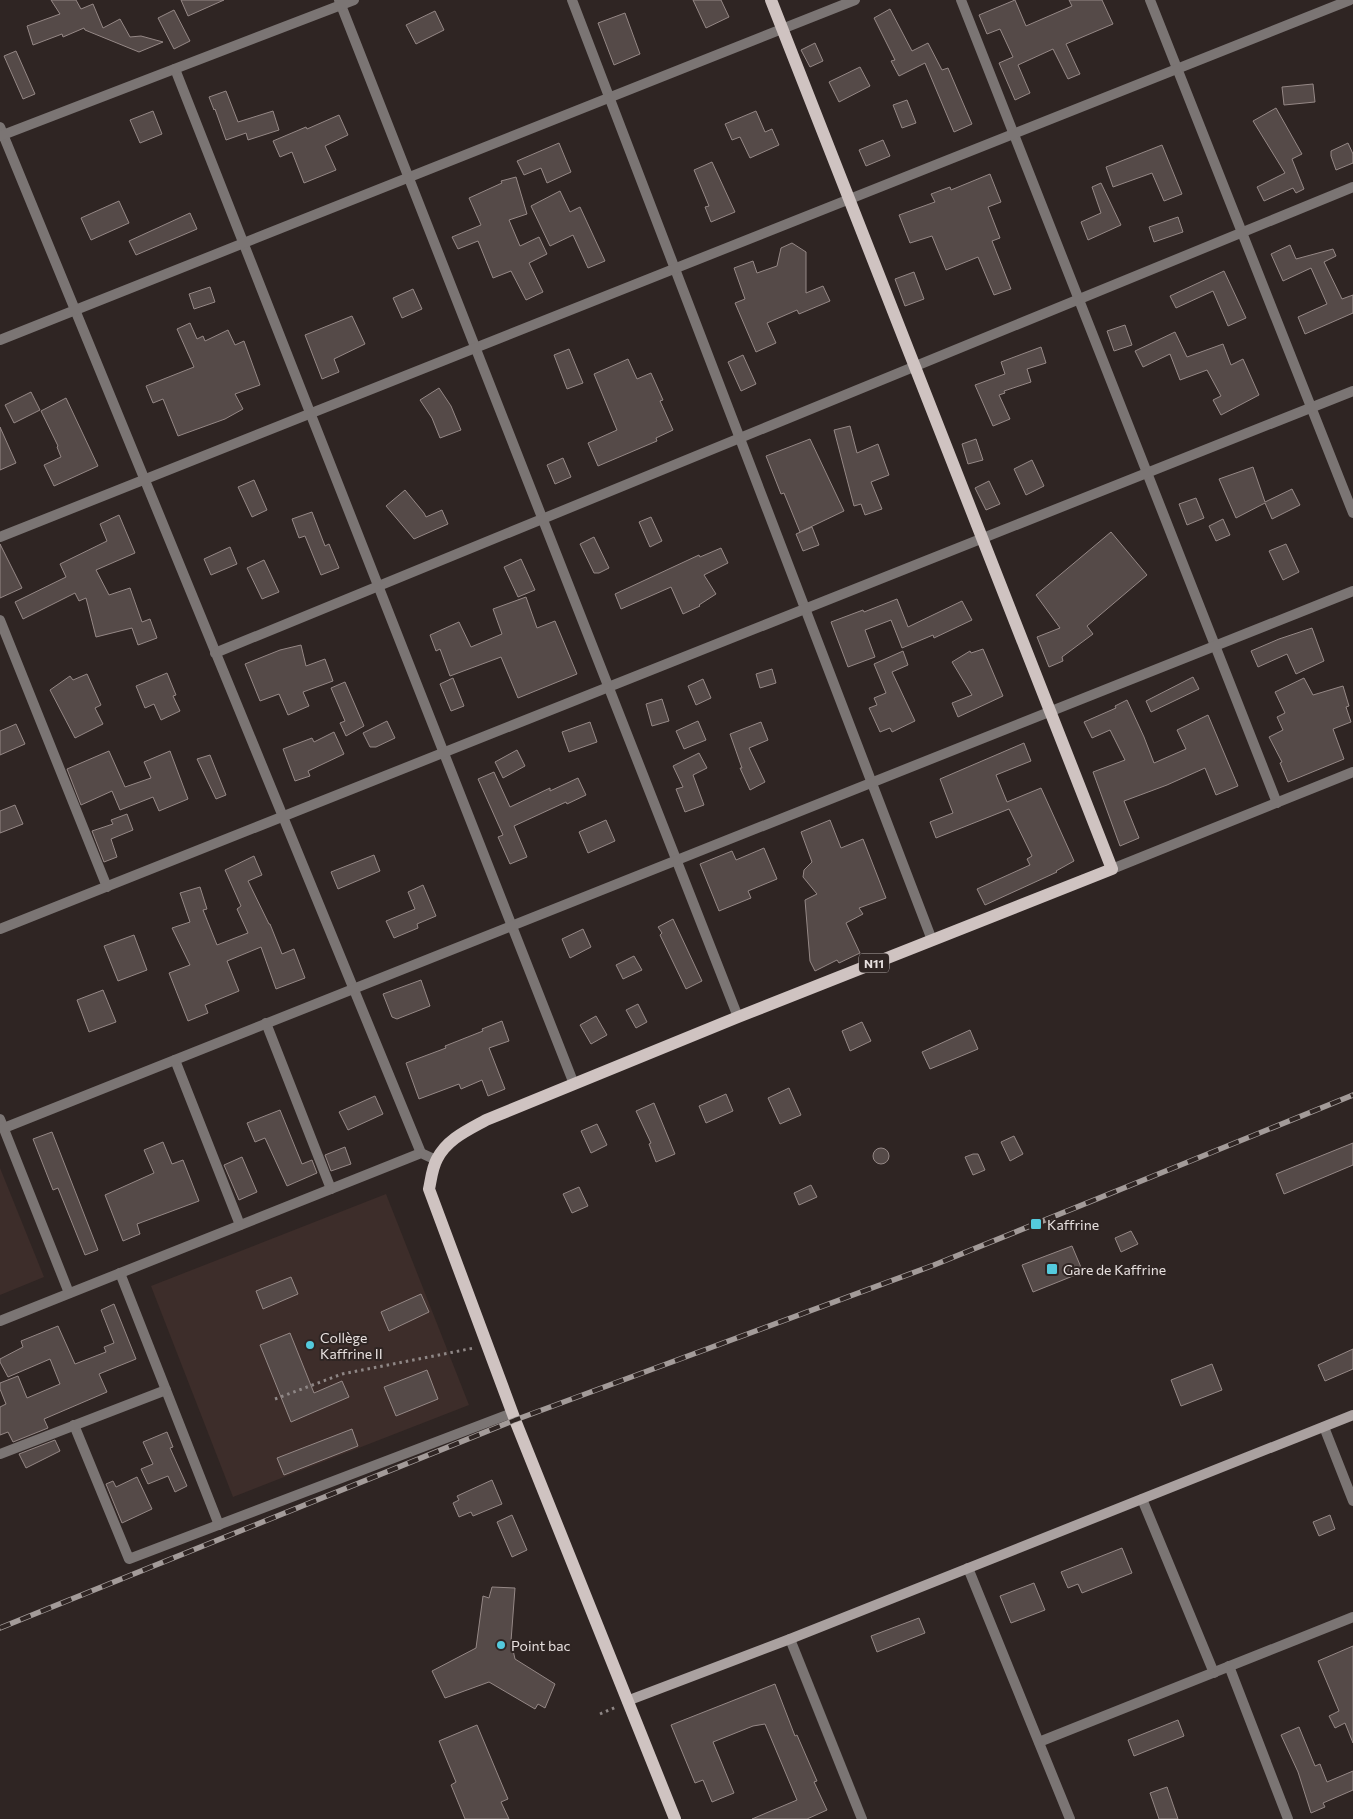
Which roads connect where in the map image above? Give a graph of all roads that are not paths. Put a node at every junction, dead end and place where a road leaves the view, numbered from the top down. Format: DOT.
graph roads {
  1 [pos="354,0"];
  2 [pos="572,0"];
  3 [pos="771,0"];
  4 [pos="855,0"];
  5 [pos="961,0"];
  6 [pos="1150,0"];
  7 [pos="1351,0"];
  8 [pos="340,2"];
  9 [pos="1353,6"];
  10 [pos="782,29"];
  11 [pos="175,69"];
  12 [pos="1177,69"];
  13 [pos="609,98"];
  14 [pos="1,133"];
  15 [pos="1014,134"];
  16 [pos="409,178"];
  17 [pos="1353,187"];
  18 [pos="849,200"];
  19 [pos="1242,232"];
  20 [pos="244,243"];
  21 [pos="675,269"];
  22 [pos="1079,299"];
  23 [pos="75,310"];
  24 [pos="0,340"];
  25 [pos="476,348"];
  26 [pos="915,366"];
  27 [pos="1353,391"];
  28 [pos="1311,408"];
  29 [pos="311,414"];
  30 [pos="740,438"];
  31 [pos="1147,473"];
  32 [pos="145,480"];
  33 [pos="1353,512"];
  34 [pos="543,519"];
  35 [pos="0,537"];
  36 [pos="982,538"];
  37 [pos="378,586"];
  38 [pos="1353,591"];
  39 [pos="805,609"];
  40 [pos="0,620"];
  41 [pos="1215,646"];
  42 [pos="216,653"];
  43 [pos="609,687"];
  44 [pos="1050,712"];
  45 [pos="444,753"];
  46 [pos="1353,772"];
  47 [pos="872,782"];
  48 [pos="1277,803"];
  49 [pos="283,817"];
  50 [pos="676,860"];
  51 [pos="1112,869"];
  52 [pos="107,887"];
  53 [pos="512,926"];
  54 [pos="0,929"];
  55 [pos="932,940"];
  56 [pos="353,989"];
  57 [pos="738,1017"];
  58 [pos="266,1023"];
  59 [pos="175,1060"];
  60 [pos="574,1084"];
  61 [pos="2,1124"];
  62 [pos="421,1153"];
  63 [pos="436,1160"];
  64 [pos="331,1189"];
  65 [pos="240,1225"];
  66 [pos="120,1273"];
  67 [pos="69,1293"];
  68 [pos="0,1321"];
  69 [pos="166,1390"];
  70 [pos="512,1413"];
  71 [pos="1353,1415"];
  72 [pos="74,1425"];
  73 [pos="1324,1427"];
  74 [pos="0,1454"];
  75 [pos="1142,1499"];
  76 [pos="1353,1501"];
  77 [pos="219,1525"];
  78 [pos="968,1568"];
  79 [pos="1353,1617"];
  80 [pos="790,1639"];
  81 [pos="1229,1666"];
  82 [pos="1214,1673"];
  83 [pos="628,1701"];
  84 [pos="1039,1742"];
  85 [pos="675,1819"];
  86 [pos="862,1819"];
  87 [pos="1070,1819"];
  88 [pos="1288,1819"];
  1 -- 8 [label="street"];
  2 -- 13 [label="street"];
  3 -- 10 [label="main road"];
  4 -- 10 [label="street"];
  5 -- 15 [label="street"];
  6 -- 12 [label="street"];
  7 -- 9 [label="street"];
  7 -- 12 [label="street"];
  8 -- 11 [label="street"];
  8 -- 16 [label="street"];
  10 -- 13 [label="street"];
  10 -- 18 [label="main road"];
  11 -- 14 [label="street"];
  11 -- 20 [label="street"];
  12 -- 15 [label="street"];
  12 -- 19 [label="street"];
  13 -- 16 [label="street"];
  13 -- 21 [label="street"];
  14 -- 23 [label="street"];
  15 -- 18 [label="street"];
  15 -- 22 [label="street"];
  16 -- 20 [label="street"];
  16 -- 25 [label="street"];
  17 -- 19 [label="street"];
  18 -- 21 [label="street"];
  18 -- 26 [label="main road"];
  19 -- 22 [label="street"];
  19 -- 28 [label="street"];
  20 -- 23 [label="street"];
  20 -- 29 [label="street"];
  21 -- 25 [label="street"];
  21 -- 30 [label="street"];
  22 -- 26 [label="street"];
  22 -- 31 [label="street"];
  23 -- 24 [label="street"];
  23 -- 32 [label="street"];
  25 -- 29 [label="street"];
  25 -- 34 [label="street"];
  26 -- 30 [label="street"];
  26 -- 36 [label="main road"];
  27 -- 28 [label="street"];
  28 -- 31 [label="street"];
  28 -- 33 [label="street"];
  29 -- 32 [label="street"];
  29 -- 37 [label="street"];
  30 -- 34 [label="street"];
  30 -- 39 [label="street"];
  31 -- 36 [label="street"];
  31 -- 41 [label="street"];
  32 -- 35 [label="street"];
  32 -- 42 [label="street"];
  34 -- 37 [label="street"];
  34 -- 43 [label="street"];
  36 -- 39 [label="street"];
  36 -- 44 [label="main road"];
  37 -- 42 [label="street"];
  37 -- 45 [label="street"];
  38 -- 41 [label="street"];
  39 -- 43 [label="street"];
  39 -- 47 [label="street"];
  40 -- 52 [label="street"];
  41 -- 44 [label="street"];
  41 -- 48 [label="street"];
  42 -- 49 [label="street"];
  43 -- 45 [label="street"];
  43 -- 50 [label="street"];
  44 -- 47 [label="street"];
  44 -- 51 [label="main road"];
  45 -- 49 [label="street"];
  45 -- 53 [label="street"];
  46 -- 48 [label="street"];
  47 -- 50 [label="street"];
  47 -- 55 [label="street"];
  48 -- 51 [label="street"];
  49 -- 52 [label="street"];
  49 -- 56 [label="street"];
  50 -- 53 [label="street"];
  50 -- 57 [label="street"];
  51 -- 55 [label="main road, N11"];
  52 -- 54 [label="street"];
  53 -- 56 [label="street"];
  53 -- 60 [label="street"];
  55 -- 57 [label="main road, N11"];
  56 -- 58 [label="street"];
  56 -- 62 [label="street"];
  57 -- 60 [label="main road, N11"];
  58 -- 59 [label="street"];
  58 -- 64 [label="street"];
  59 -- 61 [label="street"];
  59 -- 65 [label="street"];
  60 -- 63 [label="main road, N11"];
  61 -- 67 [label="street"];
  62 -- 63 [label="street"];
  62 -- 64 [label="street"];
  63 -- 70 [label="main road, N11"];
  64 -- 65 [label="street"];
  65 -- 66 [label="street"];
  66 -- 67 [label="street"];
  66 -- 69 [label="street"];
  67 -- 68 [label="street"];
  69 -- 72 [label="street"];
  69 -- 77 [label="street"];
  70 -- 77 [label="street"];
  70 -- 83 [label="main road, N11"];
  71 -- 73 [label="main road"];
  72 -- 74 [label="street"];
  72 -- 77 [label="street"];
  73 -- 75 [label="main road"];
  73 -- 76 [label="street"];
  75 -- 78 [label="main road"];
  75 -- 82 [label="street"];
  78 -- 80 [label="main road"];
  78 -- 84 [label="street"];
  79 -- 81 [label="street"];
  80 -- 83 [label="main road"];
  80 -- 86 [label="street"];
  81 -- 82 [label="street"];
  81 -- 88 [label="street"];
  82 -- 84 [label="street"];
  83 -- 85 [label="main road, N11"];
  84 -- 87 [label="street"];
}
